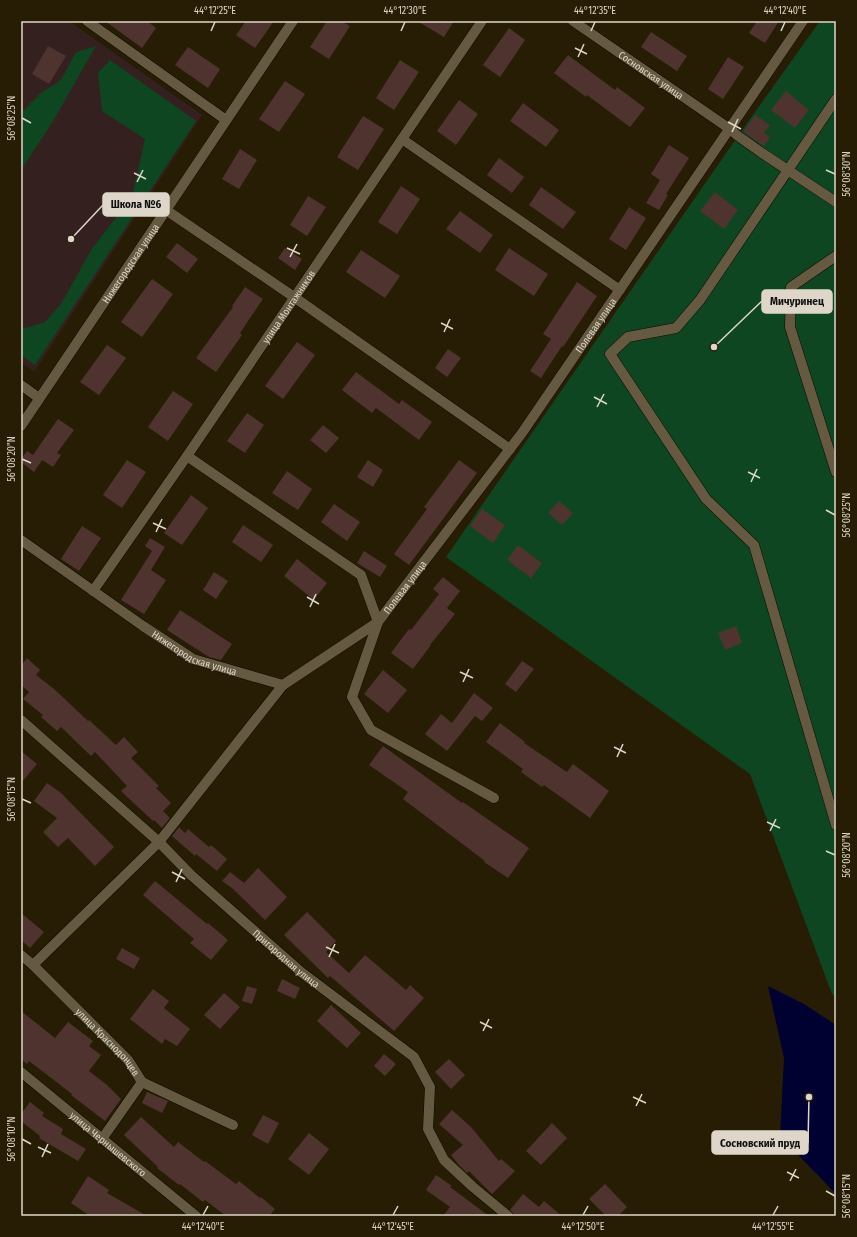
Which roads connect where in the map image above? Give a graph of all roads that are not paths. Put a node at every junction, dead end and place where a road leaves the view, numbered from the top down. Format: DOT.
graph roads {
  1 [pos="87,21"];
  2 [pos="292,21"];
  3 [pos="482,21"];
  4 [pos="573,21"];
  5 [pos="803,21"];
  6 [pos="836,99"];
  7 [pos="226,120"];
  8 [pos="730,129"];
  9 [pos="402,139"];
  10 [pos="788,170"];
  11 [pos="836,202"];
  12 [pos="166,210"];
  13 [pos="836,256"];
  14 [pos="620,290"];
  15 [pos="294,298"];
  16 [pos="21,385"];
  17 [pos="39,398"];
  18 [pos="21,426"];
  19 [pos="510,449"];
  20 [pos="187,456"];
  21 [pos="836,472"];
  22 [pos="21,540"];
  23 [pos="93,591"];
  24 [pos="378,622"];
  25 [pos="283,685"];
  26 [pos="21,720"];
  27 [pos="494,798"];
  28 [pos="836,825"];
  29 [pos="159,842"];
  30 [pos="21,955"];
  31 [pos="33,966"];
  32 [pos="21,1072"];
  33 [pos="142,1082"];
  34 [pos="233,1125"];
  35 [pos="102,1139"];
  36 [pos="196,1216"];
  37 [pos="508,1216"];
  1 -- 7 [label="street"];
  2 -- 7 [label="street, Нижегородская улица"];
  3 -- 9 [label="street, улица Монтажников"];
  4 -- 8 [label="street, Сосновская улица"];
  5 -- 8 [label="street, Полевая улица"];
  6 -- 10 [label="street"];
  7 -- 12 [label="street, Нижегородская улица"];
  8 -- 10 [label="street, Сосновская улица"];
  8 -- 14 [label="street, Полевая улица"];
  9 -- 14 [label="street"];
  9 -- 15 [label="street, улица Монтажников"];
  10 -- 11 [label="street, Сосновская улица"];
  10 -- 28 [label="street"];
  12 -- 15 [label="street"];
  12 -- 17 [label="street, Нижегородская улица"];
  13 -- 21 [label="street"];
  14 -- 19 [label="street, Полевая улица"];
  15 -- 19 [label="street"];
  15 -- 20 [label="street, улица Монтажников"];
  16 -- 17 [label="street"];
  17 -- 18 [label="street, Нижегородская улица"];
  19 -- 24 [label="street, Полевая улица"];
  20 -- 23 [label="street, улица Монтажников"];
  20 -- 24 [label="street"];
  22 -- 23 [label="street, Нижегородская улица"];
  23 -- 25 [label="street, Нижегородская улица"];
  24 -- 25 [label="street"];
  24 -- 27 [label="street"];
  25 -- 29 [label="street"];
  26 -- 29 [label="street, Пригородная улица"];
  29 -- 31 [label="street"];
  29 -- 37 [label="street, Пригородная улица"];
  30 -- 31 [label="street, улица Краснодонцев"];
  31 -- 33 [label="street, улица Краснодонцев"];
  32 -- 35 [label="street, улица Чернышевского"];
  33 -- 34 [label="street"];
  33 -- 35 [label="street, улица Краснодонцев"];
  35 -- 36 [label="street, улица Чернышевского"];
}
